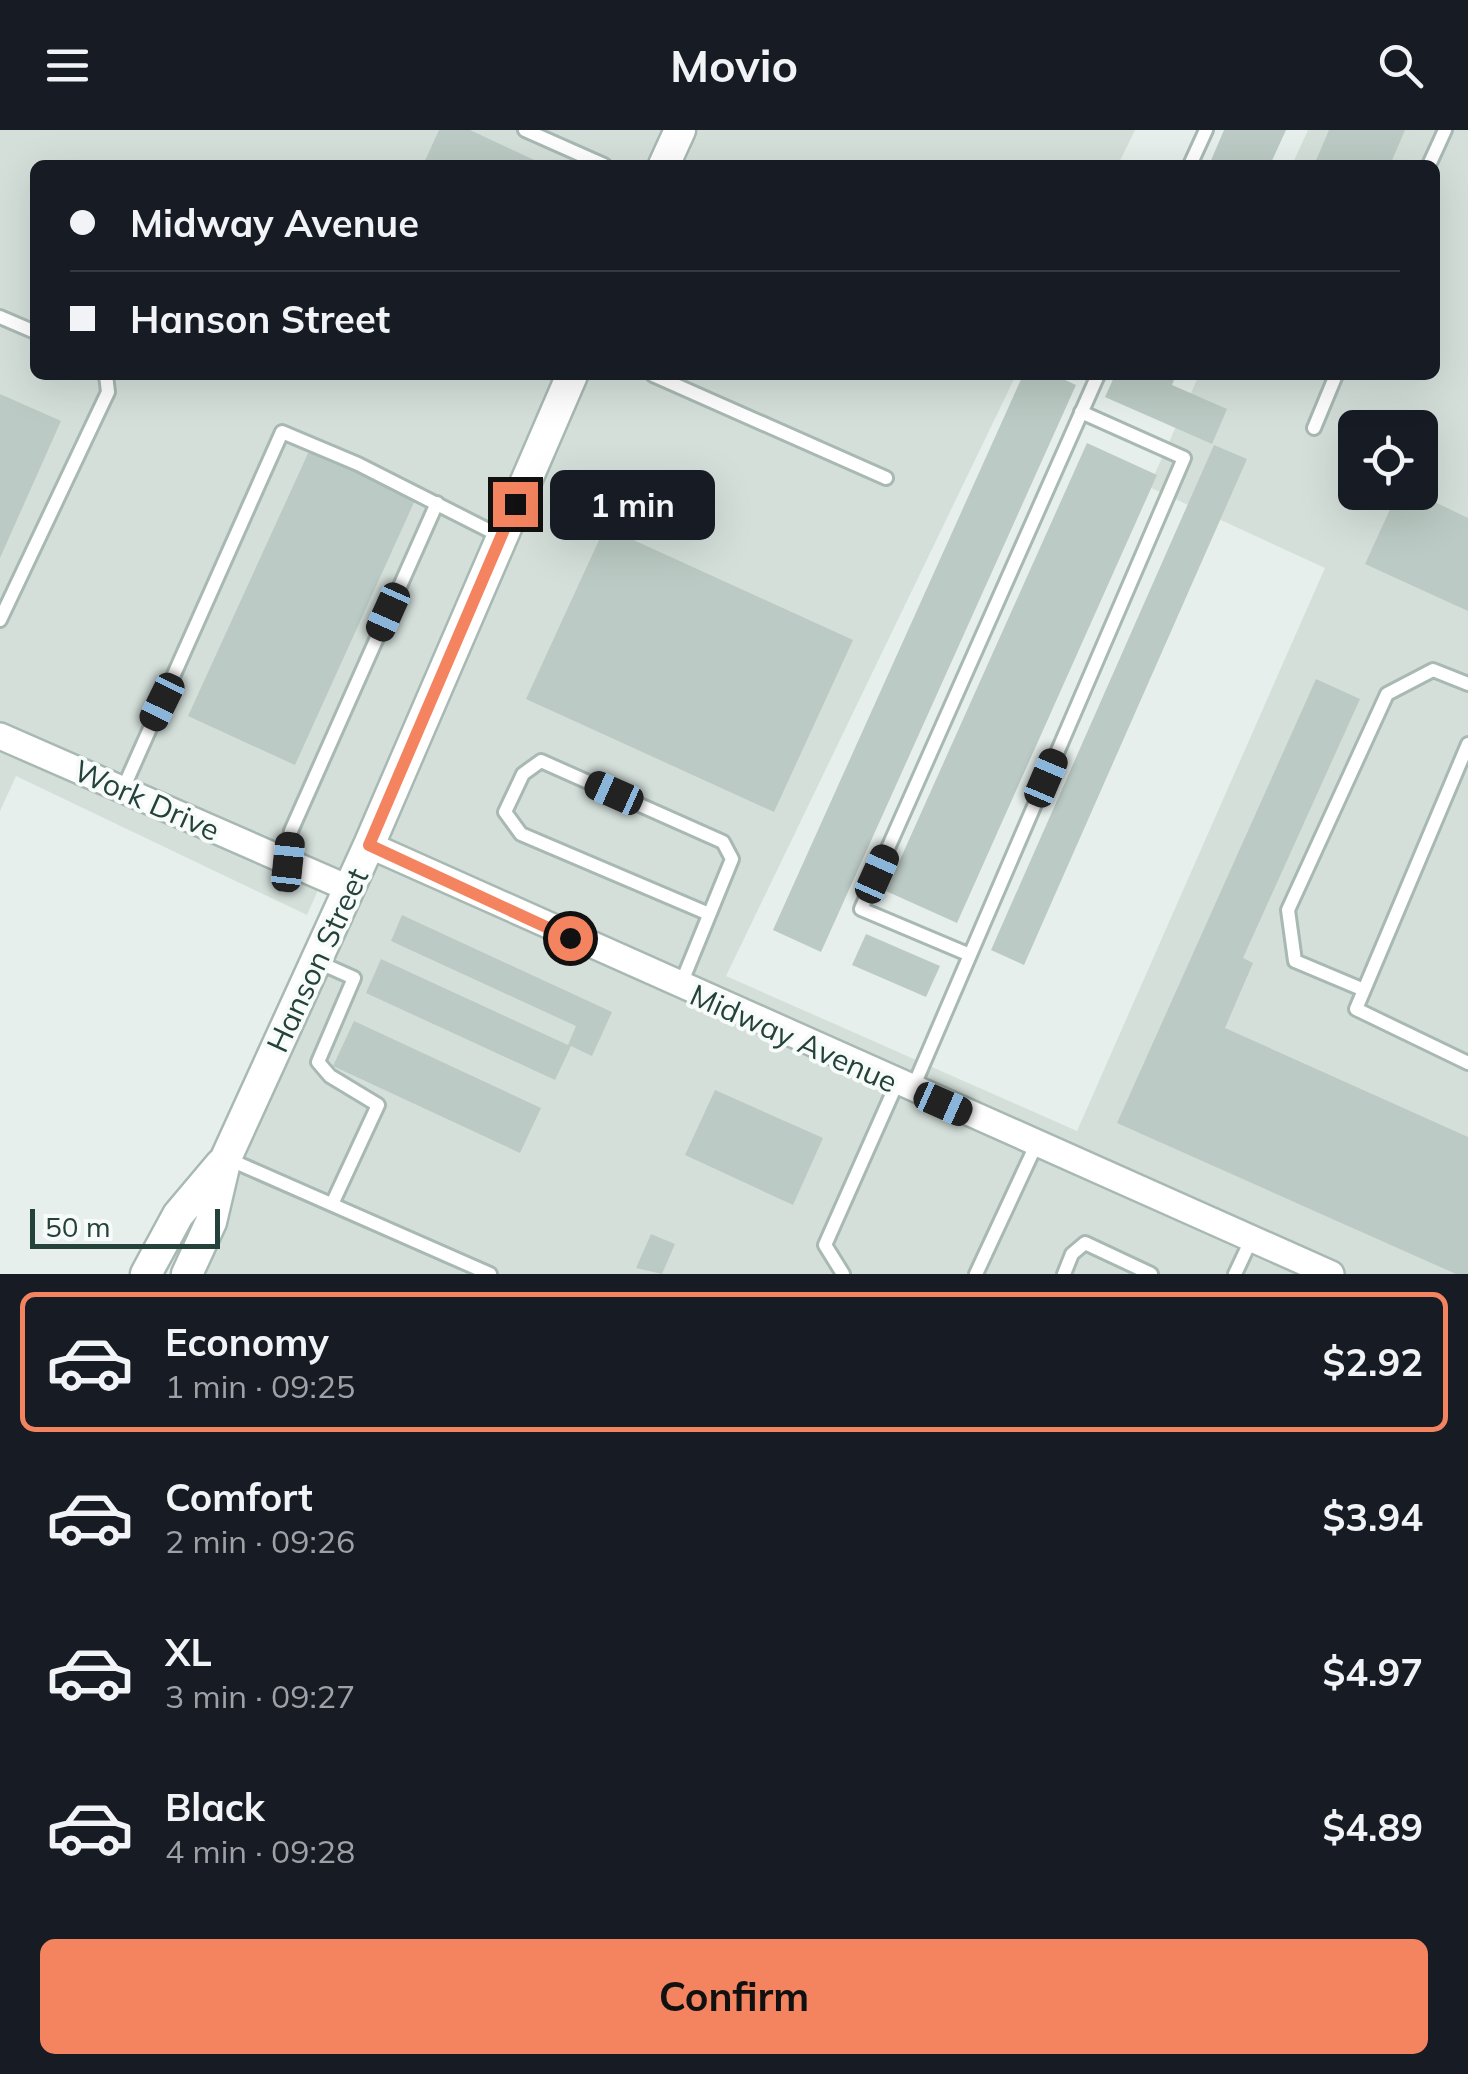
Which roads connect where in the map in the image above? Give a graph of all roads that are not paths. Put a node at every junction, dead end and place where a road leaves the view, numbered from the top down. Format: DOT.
graph roads {
  1 [pos="525,130"];
  2 [pos="680,130"];
  3 [pos="1206,130"];
  4 [pos="1445,130"];
  5 [pos="593,160"];
  6 [pos="666,160"];
  7 [pos="1192,160"];
  8 [pos="1431,160"];
  9 [pos="0,317"];
  10 [pos="30,330"];
  11 [pos="107,380"];
  12 [pos="570,380"];
  13 [pos="664,380"];
  14 [pos="1096,380"];
  15 [pos="1334,380"];
  16 [pos="1081,412"];
  17 [pos="1314,428"];
  18 [pos="886,478"];
  19 [pos="437,504"];
  20 [pos="500,536"];
  21 [pos="0,620"];
  22 [pos="1468,684"];
  23 [pos="0,736"];
  24 [pos="1468,744"];
  25 [pos="123,789"];
  26 [pos="369,845"];
  27 [pos="288,862"];
  28 [pos="350,889"];
  29 [pos="709,914"];
  30 [pos="970,955"];
  31 [pos="316,961"];
  32 [pos="680,987"];
  33 [pos="1364,990"];
  34 [pos="1468,1063"];
  35 [pos="905,1086"];
  36 [pos="1036,1145"];
  37 [pos="226,1158"];
  38 [pos="334,1202"];
  39 [pos="1251,1240"];
  40 [pos="146,1274"];
  41 [pos="187,1274"];
  42 [pos="490,1274"];
  43 [pos="843,1274"];
  44 [pos="976,1274"];
  45 [pos="1064,1274"];
  46 [pos="1151,1274"];
  47 [pos="1235,1274"];
  48 [pos="1331,1274"];
  1 -- 5 [label="lane"];
  2 -- 6 [label="street"];
  3 -- 7 [label="lane"];
  4 -- 8 [label="lane"];
  9 -- 10 [label="lane"];
  11 -- 21 [label="lane"];
  12 -- 20 [label="street, Hanson Street"];
  13 -- 18 [label="lane"];
  14 -- 16 [label="lane"];
  15 -- 17 [label="lane"];
  16 -- 30 [label="lane"];
  16 -- 30 [label="lane"];
  19 -- 20 [label="lane"];
  19 -- 25 [label="lane"];
  19 -- 27 [label="lane"];
  20 -- 26 [label="street, Hanson Street"];
  22 -- 33 [label="lane"];
  23 -- 25 [label="street, Work Drive"];
  24 -- 33 [label="lane"];
  25 -- 27 [label="street, Work Drive"];
  26 -- 28 [label="street, Hanson Street"];
  26 -- 32 [label="street, Midway Avenue"];
  27 -- 28 [label="street, Work Drive"];
  28 -- 31 [label="street, Hanson Street"];
  29 -- 29 [label="lane"];
  29 -- 32 [label="lane"];
  30 -- 35 [label="lane"];
  31 -- 37 [label="street, Hanson Street"];
  31 -- 38 [label="lane"];
  32 -- 35 [label="street, Midway Avenue"];
  33 -- 34 [label="lane"];
  35 -- 36 [label="street, Midway Avenue"];
  35 -- 43 [label="lane"];
  36 -- 39 [label="street, Midway Avenue"];
  36 -- 44 [label="lane"];
  37 -- 38 [label="lane"];
  37 -- 40 [label="street, Hanson Street"];
  37 -- 41 [label="street, Hanson Street"];
  38 -- 42 [label="lane"];
  39 -- 47 [label="lane"];
  39 -- 48 [label="street, Midway Avenue"];
  45 -- 46 [label="lane"];
}
